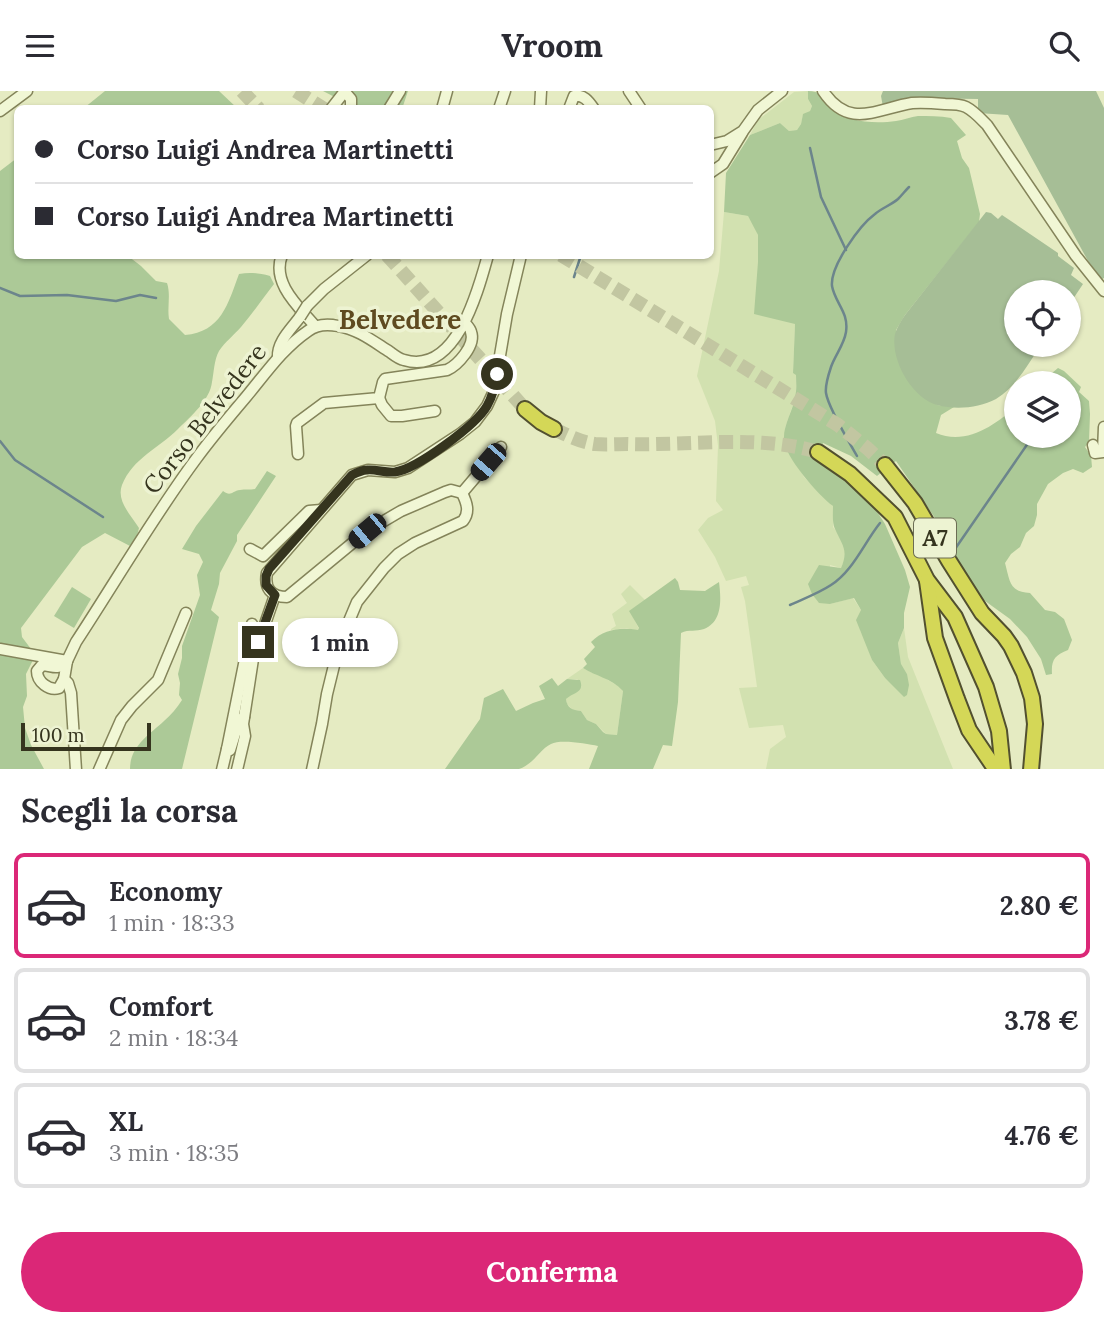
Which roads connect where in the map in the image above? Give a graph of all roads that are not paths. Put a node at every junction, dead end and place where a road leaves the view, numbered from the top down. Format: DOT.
graph roads {
  1 [pos="27,91"];
  2 [pos="782,91"];
  3 [pos="823,91"];
  4 [pos="570,105"];
  5 [pos="591,105"];
  6 [pos="0,111"];
  7 [pos="743,131"];
  8 [pos="714,144"];
  9 [pos="714,171"];
  10 [pos="281,259"];
  11 [pos="362,259"];
  12 [pos="487,259"];
  13 [pos="520,259"];
  14 [pos="1104,291"];
  15 [pos="464,322"];
  16 [pos="315,326"];
  17 [pos="278,357"];
  18 [pos="379,398"];
  19 [pos="525,409"];
  20 [pos="435,411"];
  21 [pos="1104,427"];
  22 [pos="554,429"];
  23 [pos="1093,446"];
  24 [pos="501,447"];
  25 [pos="818,452"];
  26 [pos="298,454"];
  27 [pos="886,465"];
  28 [pos="462,493"];
  29 [pos="321,510"];
  30 [pos="250,549"];
  31 [pos="927,580"];
  32 [pos="275,595"];
  33 [pos="187,613"];
  34 [pos="252,624"];
  35 [pos="0,649"];
  36 [pos="67,661"];
  37 [pos="66,681"];
  38 [pos="244,716"];
  39 [pos="228,749"];
  40 [pos="76,769"];
  41 [pos="99,769"];
  42 [pos="222,769"];
  43 [pos="237,769"];
  44 [pos="312,769"];
  45 [pos="996,769"];
  46 [pos="1003,769"];
  47 [pos="1031,769"];
  1 -- 6 [label="street"];
  2 -- 7 [label="street"];
  3 -- 14 [label="street"];
  4 -- 5 [label="street"];
  7 -- 8 [label="street"];
  7 -- 9 [label="street"];
  10 -- 16 [label="street"];
  11 -- 17 [label="street, bridge"];
  12 -- 15 [label="street"];
  13 -- 29 [label="street"];
  15 -- 16 [label="street"];
  15 -- 18 [label="street"];
  16 -- 17 [label="street, Corso Belvedere"];
  17 -- 36 [label="street, Corso Belvedere"];
  18 -- 20 [label="street"];
  18 -- 26 [label="street"];
  19 -- 22 [label="highway"];
  21 -- 23 [label="street"];
  24 -- 28 [label="street"];
  25 -- 31 [label="highway, A7"];
  27 -- 47 [label="highway, A7"];
  28 -- 32 [label="street"];
  28 -- 44 [label="street"];
  29 -- 30 [label="street"];
  29 -- 32 [label="street"];
  31 -- 45 [label="highway, A7"];
  31 -- 46 [label="highway, A7"];
  32 -- 38 [label="street"];
  33 -- 41 [label="street"];
  34 -- 39 [label="street"];
  35 -- 36 [label="street"];
  36 -- 37 [label="street, Corso Belvedere"];
  36 -- 37 [label="street"];
  37 -- 40 [label="street, Corso Belvedere"];
  38 -- 39 [label="street"];
  38 -- 43 [label="street"];
  39 -- 42 [label="street"];
}
